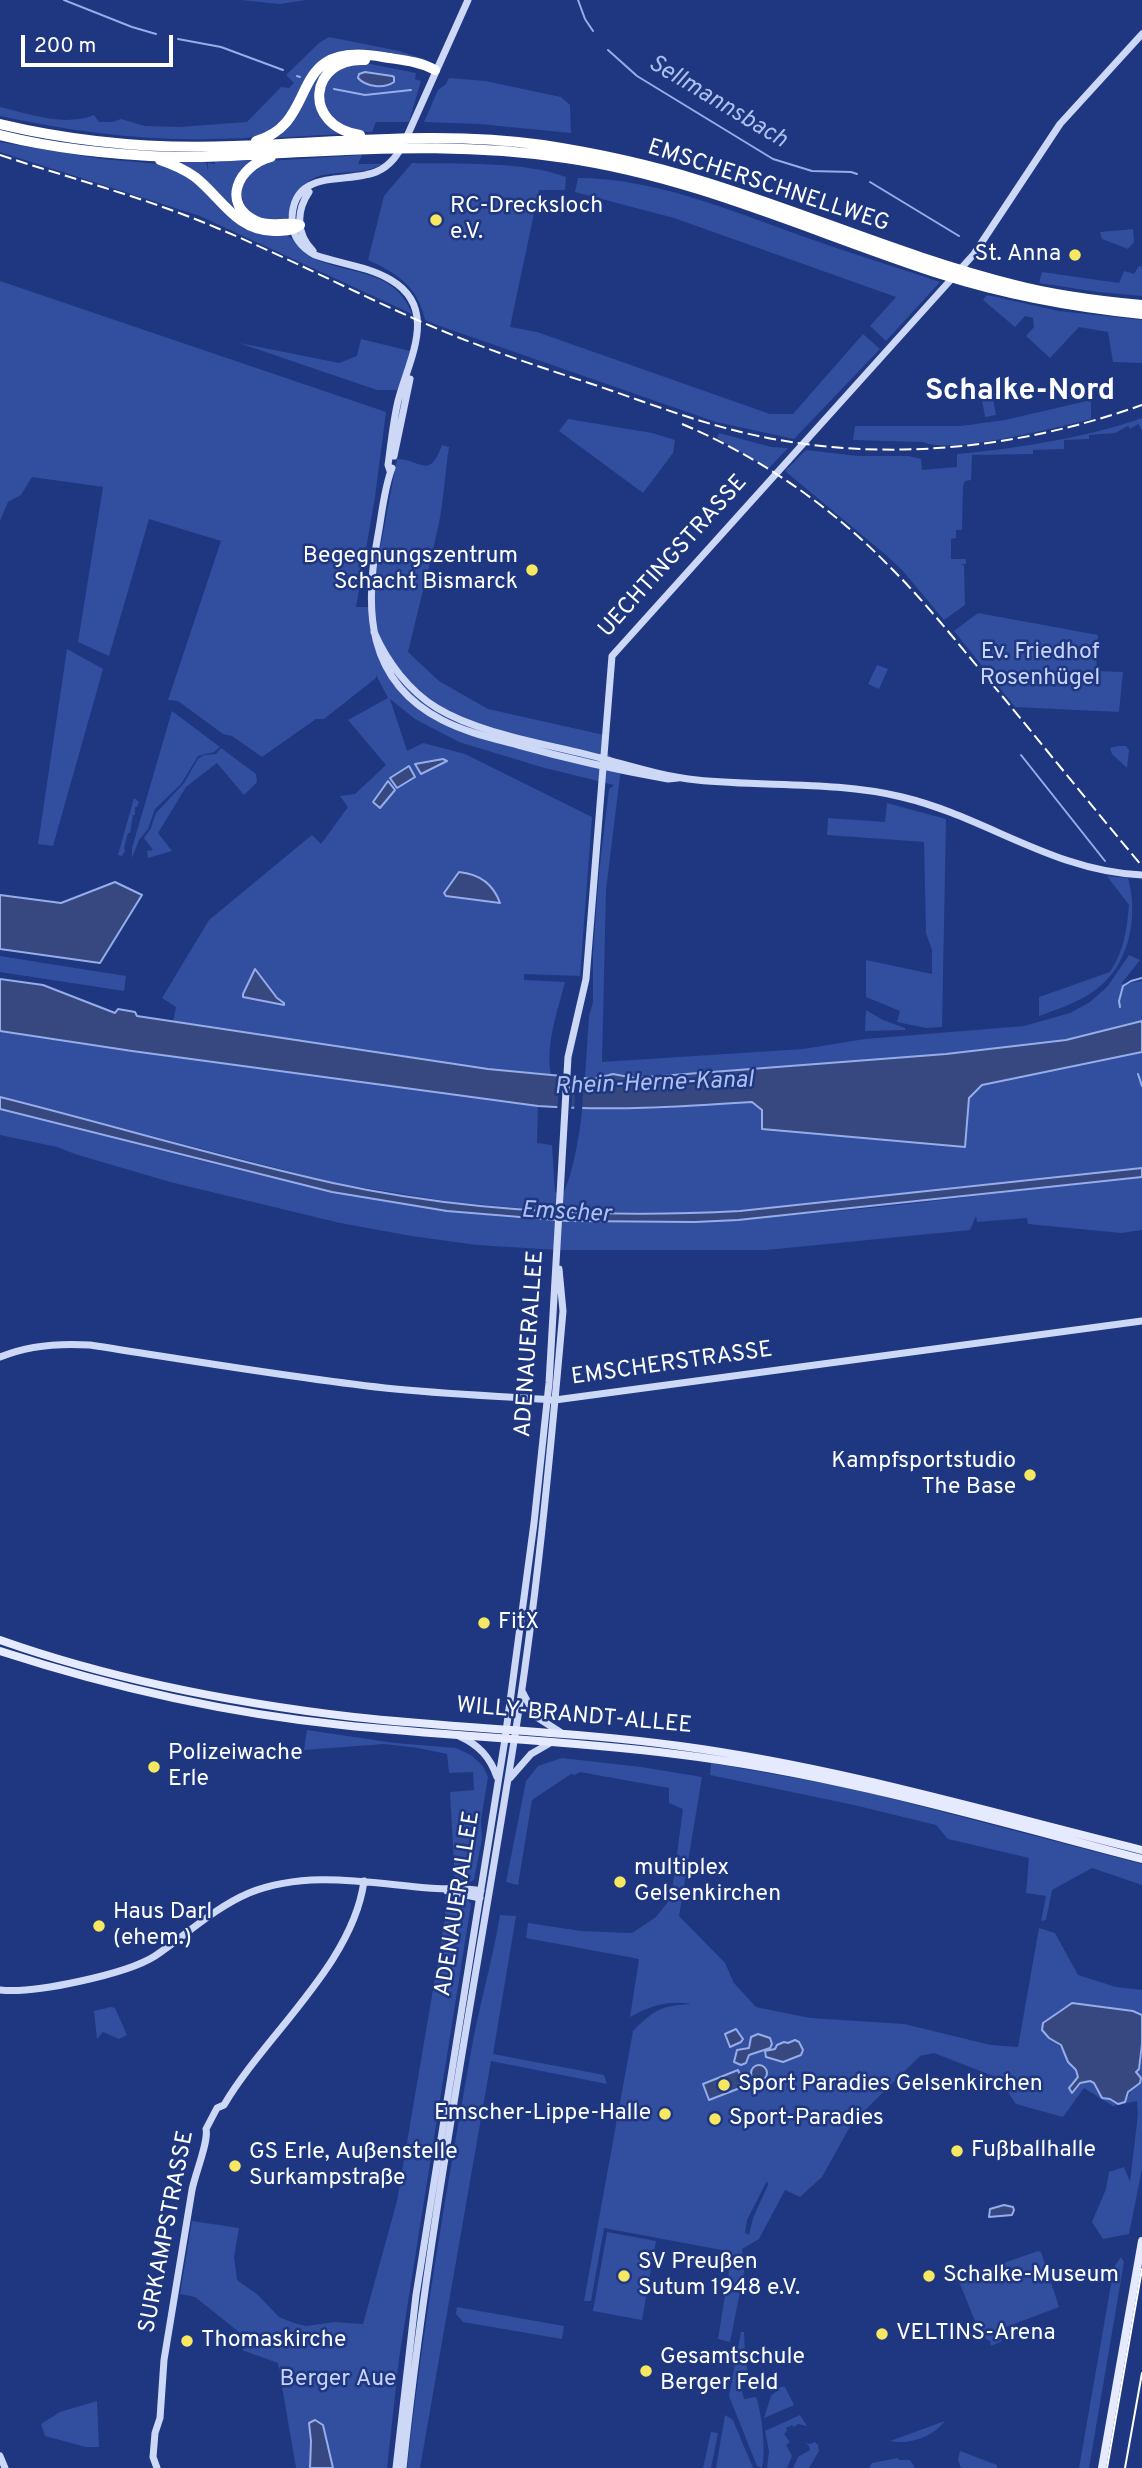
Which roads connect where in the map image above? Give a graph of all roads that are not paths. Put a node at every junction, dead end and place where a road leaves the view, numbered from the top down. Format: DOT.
graph roads {
  1 [pos="468,0"];
  2 [pos="1142,34"];
  3 [pos="435,70"];
  4 [pos="0,124"];
  5 [pos="0,135"];
  6 [pos="367,142"];
  7 [pos="417,143"];
  8 [pos="234,146"];
  9 [pos="292,152"];
  10 [pos="132,153"];
  11 [pos="295,226"];
  12 [pos="963,276"];
  13 [pos="1142,305"];
  14 [pos="1142,314"];
  15 [pos="603,763"];
  16 [pos="1142,875"];
  17 [pos="558,1237"];
  18 [pos="1142,1321"];
  19 [pos="0,1357"];
  20 [pos="551,1400"];
  21 [pos="0,1640"];
  22 [pos="0,1651"];
  23 [pos="522,1689"];
  24 [pos="511,1730"];
  25 [pos="564,1734"];
  26 [pos="458,1736"];
  27 [pos="510,1740"];
  28 [pos="550,1743"];
  29 [pos="498,1780"];
  30 [pos="508,1781"];
  31 [pos="1142,1850"];
  32 [pos="1142,1859"];
  33 [pos="363,1881"];
  34 [pos="479,1894"];
  35 [pos="488,1896"];
  36 [pos="0,1990"];
  37 [pos="1142,2242"];
  38 [pos="0,2456"];
  39 [pos="5,2468"];
  40 [pos="157,2468"];
  41 [pos="396,2468"];
  42 [pos="403,2468"];
  43 [pos="1102,2468"];
  1 -- 3 [label="main road"];
  2 -- 15 [label="main road, UECHTINGSTRASSE"];
  3 -- 6 [label="highway"];
  3 -- 8 [label="highway"];
  3 -- 11 [label="main road"];
  4 -- 8 [label="highway, EMSCHERSCHNELLWEG"];
  5 -- 10 [label="highway, EMSCHERSCHNELLWEG"];
  6 -- 7 [label="highway, EMSCHERSCHNELLWEG"];
  6 -- 7 [label="highway, EMSCHERSCHNELLWEG"];
  6 -- 8 [label="highway, EMSCHERSCHNELLWEG"];
  6 -- 9 [label="highway, EMSCHERSCHNELLWEG"];
  7 -- 12 [label="highway, EMSCHERSCHNELLWEG"];
  9 -- 10 [label="highway, EMSCHERSCHNELLWEG"];
  9 -- 11 [label="highway"];
  10 -- 11 [label="highway"];
  11 -- 15 [label="main road"];
  12 -- 13 [label="highway, EMSCHERSCHNELLWEG"];
  12 -- 14 [label="highway, EMSCHERSCHNELLWEG"];
  15 -- 16 [label="main road"];
  15 -- 17 [label="main road, UECHTINGSTRASSE"];
  17 -- 20 [label="main road, ADENAUERALLEE"];
  18 -- 20 [label="main road, EMSCHERSTRASSE"];
  19 -- 20 [label="main road, EMSCHERSTRASSE"];
  20 -- 23 [label="main road, ADENAUERALLEE"];
  20 -- 24 [label="main road, ADENAUERALLEE"];
  21 -- 24 [label="main road, WILLY-BRANDT-ALLEE"];
  22 -- 26 [label="main road, WILLY-BRANDT-ALLEE"];
  23 -- 24 [label="main road, ADENAUERALLEE"];
  23 -- 25 [label="main road"];
  24 -- 25 [label="main road, WILLY-BRANDT-ALLEE"];
  24 -- 27 [label="main road, ADENAUERALLEE"];
  25 -- 31 [label="main road, WILLY-BRANDT-ALLEE"];
  26 -- 27 [label="main road, WILLY-BRANDT-ALLEE"];
  26 -- 29 [label="main road"];
  27 -- 28 [label="main road, WILLY-BRANDT-ALLEE"];
  27 -- 29 [label="main road, ADENAUERALLEE"];
  27 -- 30 [label="main road, ADENAUERALLEE"];
  28 -- 30 [label="main road"];
  28 -- 32 [label="main road, WILLY-BRANDT-ALLEE"];
  29 -- 34 [label="main road, ADENAUERALLEE"];
  30 -- 35 [label="main road, ADENAUERALLEE"];
  33 -- 34 [label="main road"];
  33 -- 36 [label="main road"];
  33 -- 40 [label="main road, SURKAMPSTRASSE"];
  34 -- 35 [label="main road"];
  34 -- 41 [label="main road, ADENAUERALLEE"];
  35 -- 42 [label="main road, ADENAUERALLEE"];
  37 -- 43 [label="main road"];
  38 -- 39 [label="main road"];
}
